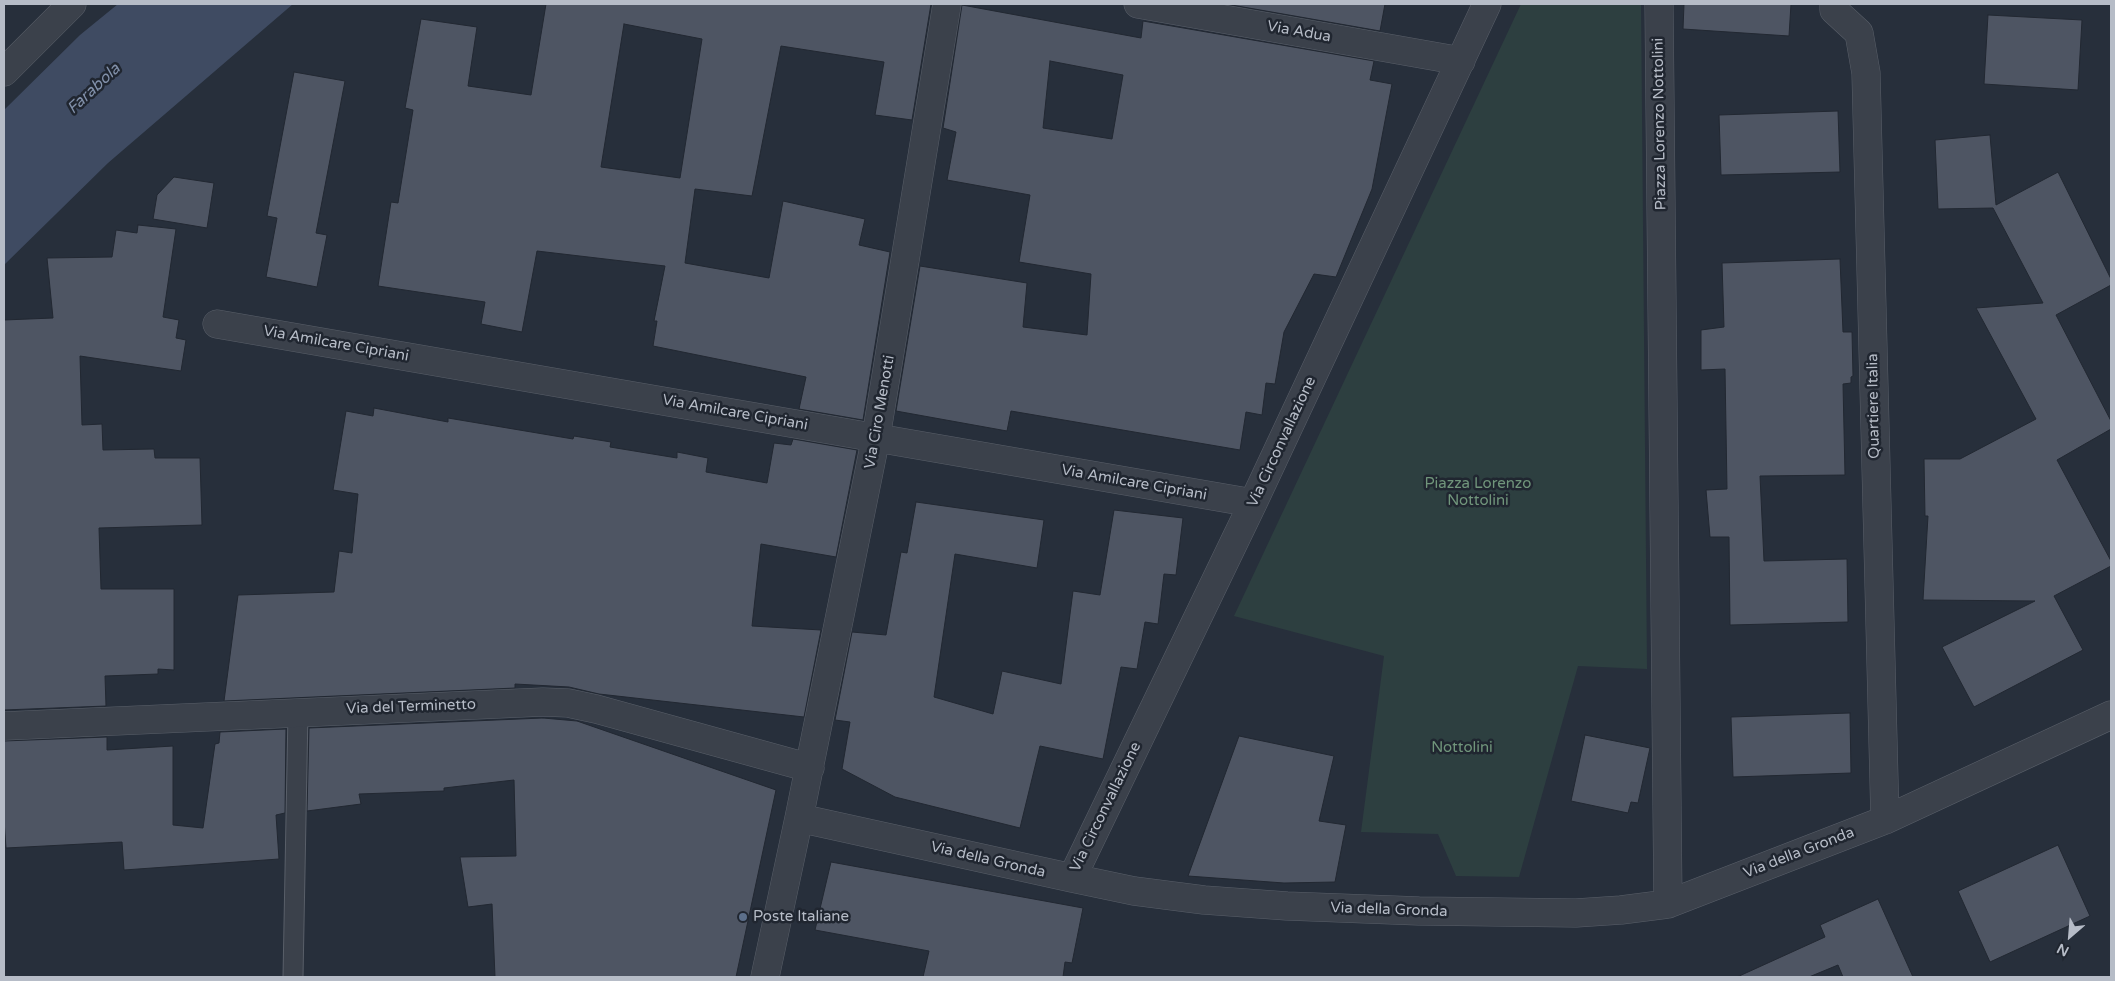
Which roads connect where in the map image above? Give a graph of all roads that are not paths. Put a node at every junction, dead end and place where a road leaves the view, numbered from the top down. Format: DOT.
graph roads {
  1 [pos="72,4"];
  2 [pos="947,4"];
  3 [pos="1138,4"];
  4 [pos="1487,4"];
  5 [pos="1659,4"];
  6 [pos="1834,4"];
  7 [pos="1461,61"];
  8 [pos="5,69"];
  9 [pos="217,324"];
  10 [pos="876,437"];
  11 [pos="1253,504"];
  12 [pos="298,712"];
  13 [pos="2111,715"];
  14 [pos="4,726"];
  15 [pos="810,768"];
  16 [pos="799,818"];
  17 [pos="1885,820"];
  18 [pos="1072,878"];
  19 [pos="1668,904"];
  20 [pos="293,977"];
  21 [pos="765,977"];
  1 -- 8 [label="street"];
  2 -- 10 [label="street, Via Ciro Menotti"];
  3 -- 7 [label="street, Via Adua"];
  4 -- 7 [label="street, Via Circonvallazione"];
  5 -- 19 [label="street, Piazza Lorenzo Nottolini"];
  6 -- 17 [label="street, Quartiere Italia"];
  7 -- 11 [label="street, Via Circonvallazione"];
  9 -- 10 [label="street, Via Amilcare Cipriani"];
  10 -- 11 [label="street, Via Amilcare Cipriani"];
  10 -- 15 [label="street, Via Ciro Menotti"];
  11 -- 18 [label="street, Via Circonvallazione"];
  12 -- 14 [label="street, Via del Terminetto"];
  12 -- 15 [label="street, Via del Terminetto"];
  12 -- 20 [label="lane"];
  13 -- 17 [label="street, Via della Gronda"];
  15 -- 16 [label="street, Via Ciro Menotti"];
  16 -- 18 [label="street, Via della Gronda"];
  16 -- 21 [label="street"];
  17 -- 19 [label="street, Via della Gronda"];
  18 -- 19 [label="street, Via della Gronda"];
}
